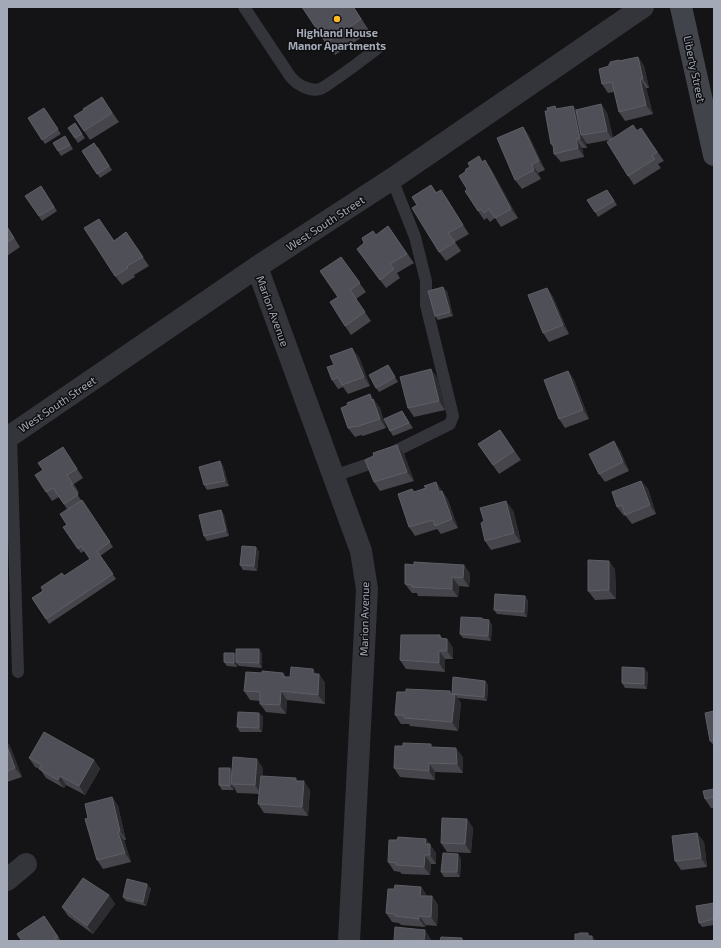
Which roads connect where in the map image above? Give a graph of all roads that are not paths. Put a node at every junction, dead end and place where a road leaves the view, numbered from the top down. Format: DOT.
graph roads {
  1 [pos="244,7"];
  2 [pos="643,7"];
  3 [pos="681,7"];
  4 [pos="378,48"];
  5 [pos="714,155"];
  6 [pos="392,179"];
  7 [pos="257,267"];
  8 [pos="9,437"];
  9 [pos="334,476"];
  10 [pos="18,672"];
  11 [pos="26,864"];
  12 [pos="7,880"];
  13 [pos="349,941"];
  1 -- 4 [label="lane"];
  2 -- 6 [label="street, West South Street"];
  3 -- 5 [label="street, Liberty Street"];
  6 -- 7 [label="street, West South Street"];
  6 -- 9 [label="lane"];
  7 -- 8 [label="street, West South Street"];
  7 -- 9 [label="street, Marion Avenue"];
  8 -- 10 [label="lane"];
  9 -- 13 [label="street, Marion Avenue"];
  11 -- 12 [label="street"];
}
